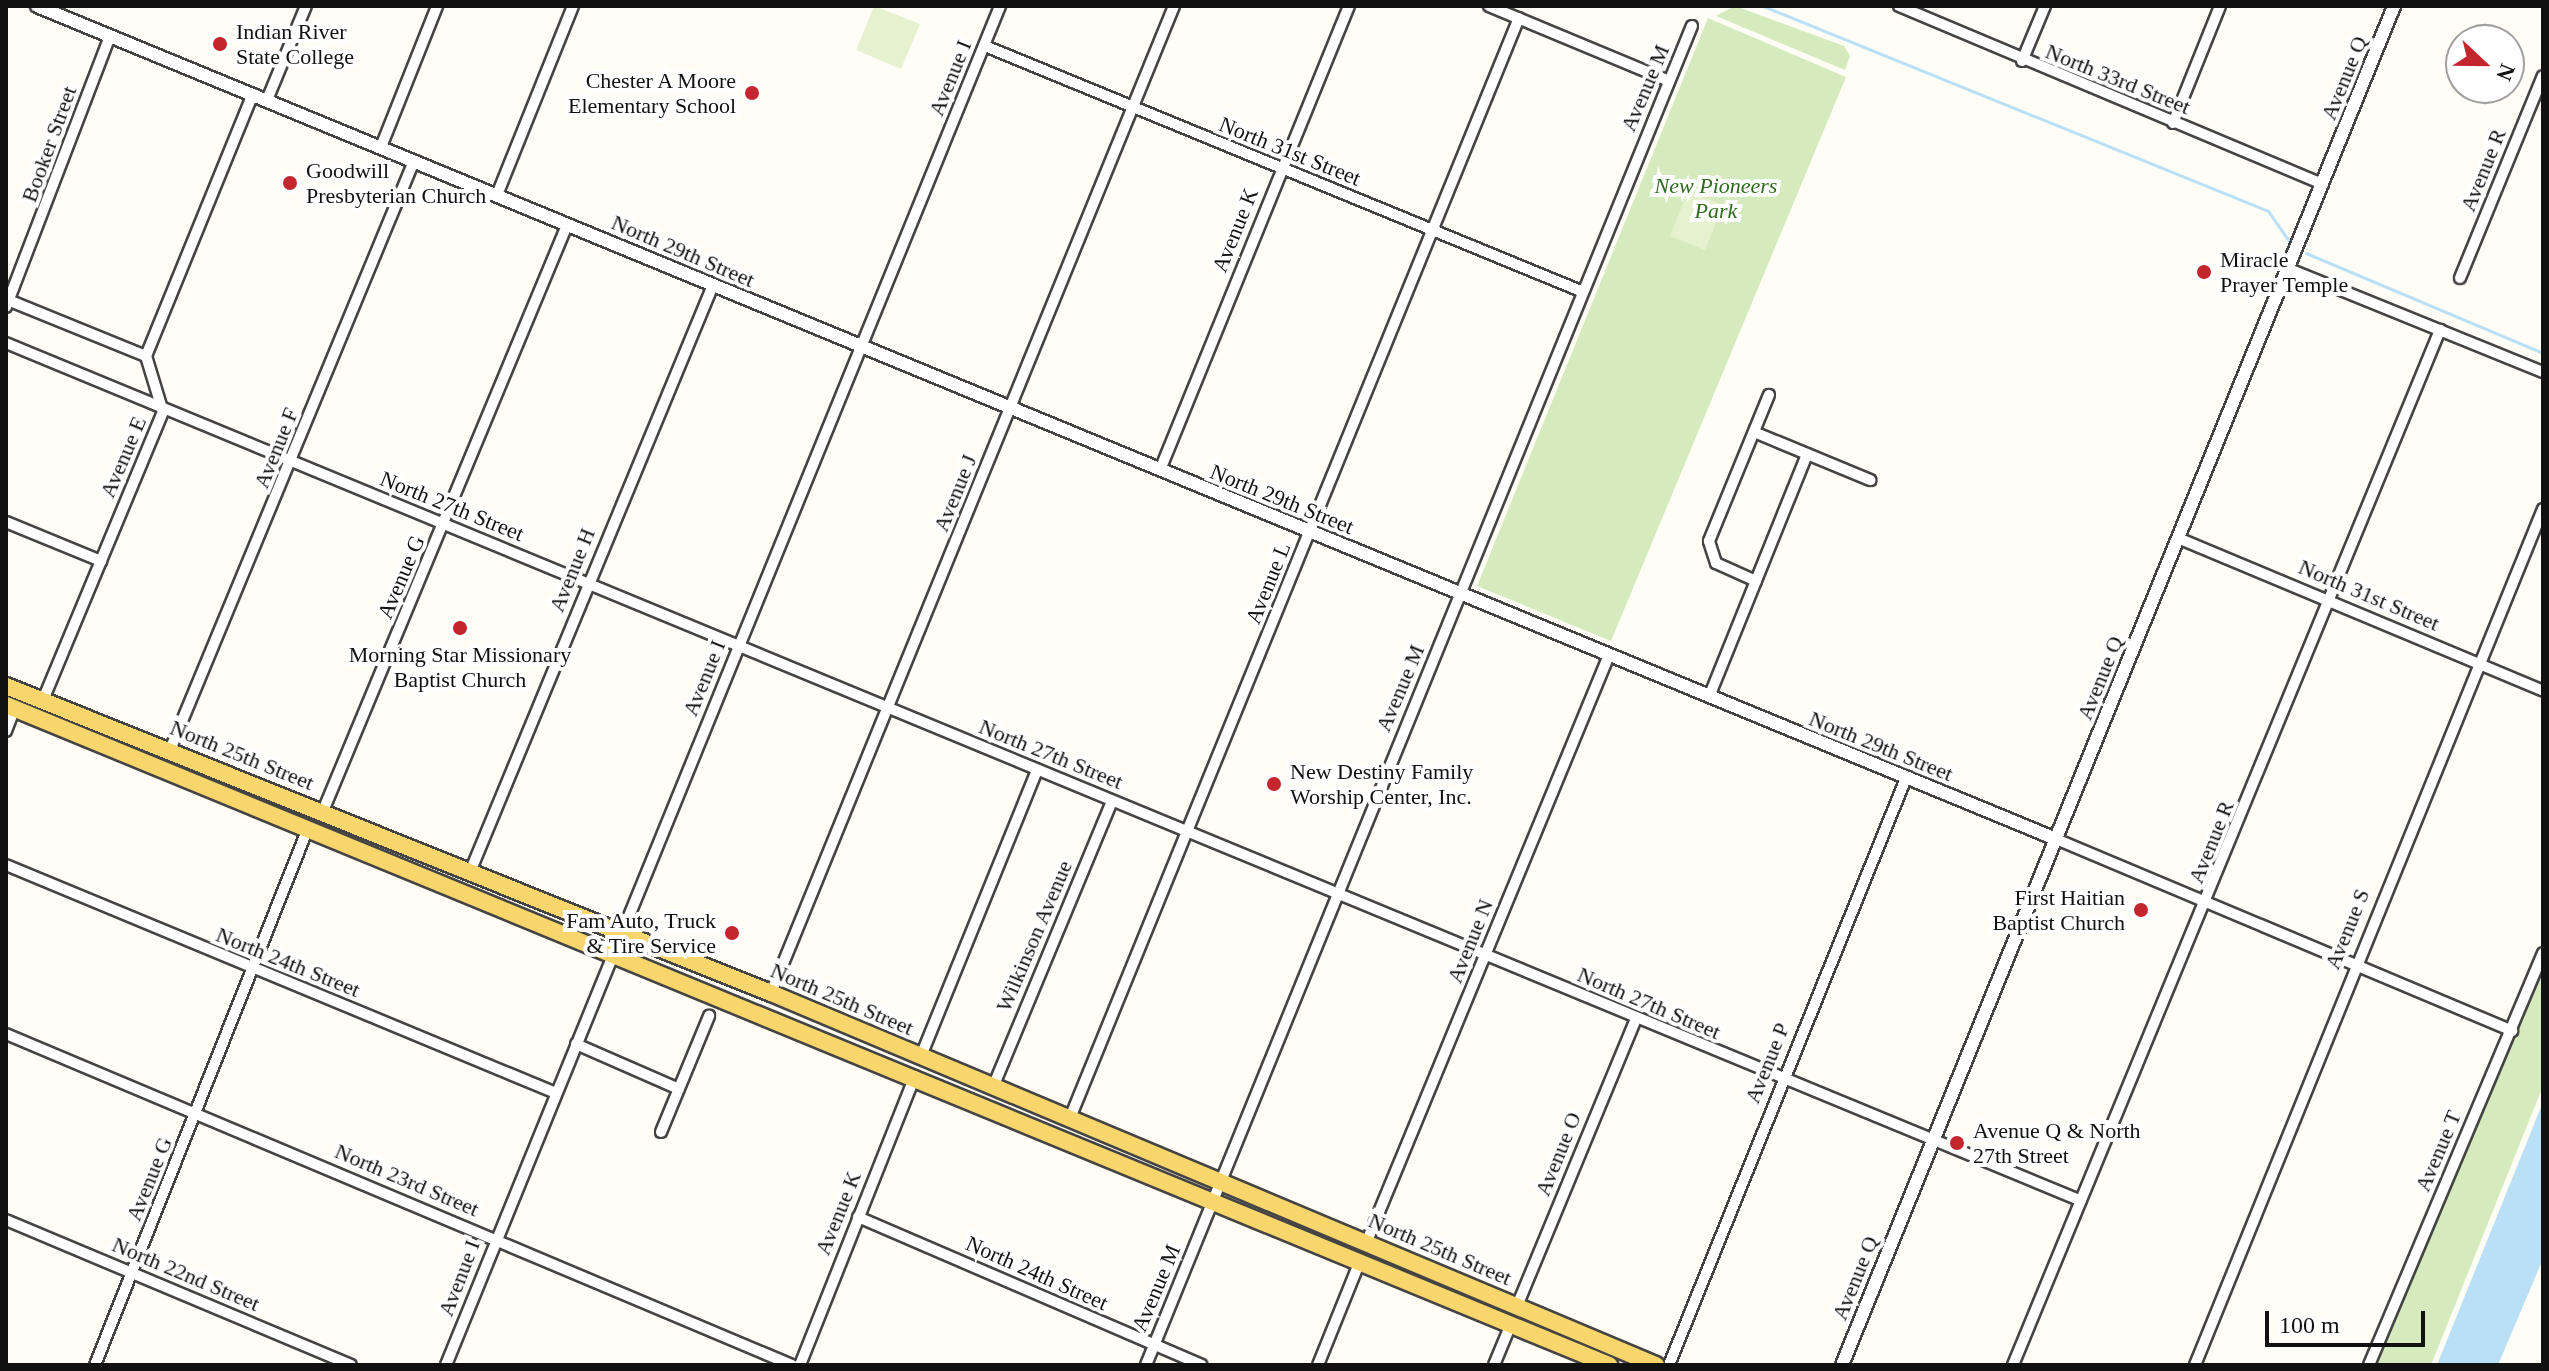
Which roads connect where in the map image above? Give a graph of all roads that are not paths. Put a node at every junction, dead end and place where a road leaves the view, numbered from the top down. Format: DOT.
graph roads {
  1 [pos="37,6"];
  2 [pos="306,6"];
  3 [pos="437,6"];
  4 [pos="573,6"];
  5 [pos="1000,6"];
  6 [pos="1174,6"];
  7 [pos="1349,6"];
  8 [pos="1489,6"];
  9 [pos="1899,6"];
  10 [pos="2045,6"];
  11 [pos="2220,6"];
  12 [pos="2394,6"];
  13 [pos="1519,18"];
  14 [pos="1692,26"];
  15 [pos="110,36"];
  16 [pos="985,46"];
  17 [pos="2022,61"];
  18 [pos="2543,76"];
  19 [pos="1669,81"];
  20 [pos="253,94"];
  21 [pos="267,100"];
  22 [pos="1132,107"];
  23 [pos="2173,123"];
  24 [pos="381,147"];
  25 [pos="414,161"];
  26 [pos="1282,169"];
  27 [pos="2323,184"];
  28 [pos="497,195"];
  29 [pos="567,225"];
  30 [pos="1434,231"];
  31 [pos="2289,269"];
  32 [pos="2460,278"];
  33 [pos="713,285"];
  34 [pos="1581,291"];
  35 [pos="8,303"];
  36 [pos="2440,330"];
  37 [pos="6,343"];
  38 [pos="861,347"];
  39 [pos="146,356"];
  40 [pos="2543,372"];
  41 [pos="1769,395"];
  42 [pos="1010,409"];
  43 [pos="163,412"];
  44 [pos="1754,432"];
  45 [pos="1807,454"];
  46 [pos="292,462"];
  47 [pos="1160,470"];
  48 [pos="1870,480"];
  49 [pos="2543,509"];
  50 [pos="6,522"];
  51 [pos="445,525"];
  52 [pos="1310,532"];
  53 [pos="2178,538"];
  54 [pos="101,561"];
  55 [pos="1756,581"];
  56 [pos="588,584"];
  57 [pos="1460,594"];
  58 [pos="2329,599"];
  59 [pos="739,647"];
  60 [pos="1609,655"];
  61 [pos="2478,663"];
  62 [pos="6,686"];
  63 [pos="2543,691"];
  64 [pos="1709,697"];
  65 [pos="43,700"];
  66 [pos="10,706"];
  67 [pos="890,709"];
  68 [pos="36,717"];
  69 [pos="6,731"];
  70 [pos="170,750"];
  71 [pos="1037,770"];
  72 [pos="1906,778"];
  73 [pos="1112,801"];
  74 [pos="323,811"];
  75 [pos="308,828"];
  76 [pos="1188,833"];
  77 [pos="2056,839"];
  78 [pos="440,859"];
  79 [pos="6,865"];
  80 [pos="470,872"];
  81 [pos="1336,894"];
  82 [pos="2208,903"];
  83 [pos="621,933"];
  84 [pos="613,953"];
  85 [pos="2543,953"];
  86 [pos="1486,955"];
  87 [pos="2355,963"];
  88 [pos="252,970"];
  89 [pos="771,993"];
  90 [pos="709,1016"];
  91 [pos="1636,1018"];
  92 [pos="2512,1031"];
  93 [pos="6,1034"];
  94 [pos="576,1044"];
  95 [pos="921,1056"];
  96 [pos="915,1076"];
  97 [pos="1781,1081"];
  98 [pos="993,1087"];
  99 [pos="679,1089"];
  100 [pos="556,1093"];
  101 [pos="1047,1109"];
  102 [pos="197,1113"];
  103 [pos="1070,1118"];
  104 [pos="661,1132"];
  105 [pos="1931,1141"];
  106 [pos="1221,1181"];
  107 [pos="1214,1201"];
  108 [pos="2081,1201"];
  109 [pos="858,1217"];
  110 [pos="6,1220"];
  111 [pos="496,1238"];
  112 [pos="1367,1241"];
  113 [pos="1360,1261"];
  114 [pos="133,1274"];
  115 [pos="1517,1306"];
  116 [pos="1511,1324"];
  117 [pos="1154,1346"];
  118 [pos="1638,1357"];
  119 [pos="95,1365"];
  120 [pos="351,1365"];
  121 [pos="446,1365"];
  122 [pos="792,1365"];
  123 [pos="800,1365"];
  124 [pos="1146,1365"];
  125 [pos="1201,1365"];
  126 [pos="1318,1365"];
  127 [pos="1494,1365"];
  128 [pos="1609,1365"];
  129 [pos="1656,1365"];
  130 [pos="1669,1365"];
  131 [pos="1842,1365"];
  132 [pos="2013,1365"];
  133 [pos="2195,1365"];
  134 [pos="2369,1365"];
  1 -- 15 [label="street, North 29th Street"];
  2 -- 21 [label="street"];
  3 -- 24 [label="street"];
  4 -- 28 [label="street"];
  5 -- 16 [label="street, Avenue I"];
  6 -- 22 [label="street, Avenue J"];
  7 -- 26 [label="street, Avenue K"];
  8 -- 13 [label="street"];
  9 -- 17 [label="street, North 33rd Street"];
  10 -- 17 [label="street"];
  11 -- 23 [label="street"];
  12 -- 27 [label="street, Avenue Q"];
  13 -- 19 [label="street"];
  13 -- 30 [label="street, Avenue L"];
  14 -- 19 [label="street, Avenue M"];
  15 -- 20 [label="street, North 29th Street"];
  15 -- 35 [label="street, Booker Street"];
  16 -- 22 [label="street, North 31st Street"];
  16 -- 38 [label="street, Avenue I"];
  17 -- 23 [label="street, North 33rd Street"];
  18 -- 32 [label="street, Avenue R"];
  19 -- 34 [label="street, Avenue M"];
  20 -- 21 [label="street, North 29th Street"];
  20 -- 39 [label="street"];
  21 -- 24 [label="street, North 29th Street"];
  22 -- 26 [label="street, North 31st Street"];
  22 -- 42 [label="street, Avenue J"];
  23 -- 27 [label="street, North 33rd Street"];
  24 -- 25 [label="street, North 29th Street"];
  25 -- 28 [label="street, North 29th Street"];
  25 -- 46 [label="street, Avenue F"];
  26 -- 30 [label="street, North 31st Street"];
  26 -- 47 [label="street, Avenue K"];
  27 -- 31 [label="street, Avenue Q"];
  28 -- 29 [label="street, North 29th Street"];
  29 -- 33 [label="street, North 29th Street"];
  29 -- 51 [label="street, Avenue G"];
  30 -- 34 [label="street, North 31st Street"];
  30 -- 52 [label="street, Avenue L"];
  31 -- 36 [label="street"];
  31 -- 53 [label="street, Avenue Q"];
  33 -- 38 [label="street, North 29th Street"];
  33 -- 56 [label="street, Avenue H"];
  34 -- 57 [label="street, Avenue M"];
  35 -- 39 [label="street"];
  36 -- 40 [label="street"];
  36 -- 58 [label="street, Avenue R"];
  37 -- 43 [label="street, North 27th Street"];
  38 -- 42 [label="street, North 29th Street"];
  38 -- 59 [label="street, Avenue I"];
  39 -- 43 [label="street, Avenue E"];
  41 -- 44 [label="street"];
  42 -- 47 [label="street, North 29th Street"];
  42 -- 67 [label="street, Avenue J"];
  43 -- 46 [label="street, North 27th Street"];
  43 -- 54 [label="street, Avenue E"];
  44 -- 45 [label="street"];
  44 -- 55 [label="street"];
  45 -- 48 [label="street"];
  45 -- 55 [label="street"];
  46 -- 51 [label="street, North 27th Street"];
  46 -- 70 [label="street, Avenue F"];
  47 -- 52 [label="street, North 29th Street"];
  49 -- 61 [label="street, Avenue S"];
  50 -- 54 [label="street"];
  51 -- 56 [label="street, North 27th Street"];
  51 -- 74 [label="street, Avenue G"];
  52 -- 57 [label="street, North 29th Street"];
  52 -- 76 [label="street, Avenue L"];
  53 -- 58 [label="street, North 31st Street"];
  53 -- 77 [label="street, Avenue Q"];
  54 -- 65 [label="street, Avenue E"];
  55 -- 64 [label="street"];
  56 -- 59 [label="street, North 27th Street"];
  56 -- 80 [label="street, Avenue H"];
  57 -- 60 [label="street, North 29th Street"];
  57 -- 81 [label="street, Avenue M"];
  58 -- 61 [label="street, North 31st Street"];
  58 -- 82 [label="street, Avenue R"];
  59 -- 67 [label="street, North 27th Street"];
  59 -- 83 [label="street, Avenue I"];
  60 -- 64 [label="street, North 29th Street"];
  60 -- 86 [label="street, Avenue N"];
  61 -- 63 [label="street, North 31st Street"];
  61 -- 87 [label="street, Avenue S"];
  62 -- 65 [label="main road, North 25th Street"];
  64 -- 72 [label="street, North 29th Street"];
  65 -- 70 [label="main road, North 25th Street"];
  66 -- 68 [label="main road, North 25th Street"];
  66 -- 69 [label="street"];
  67 -- 71 [label="street, North 27th Street"];
  67 -- 89 [label="street, Avenue J"];
  68 -- 70 [label="main road"];
  68 -- 75 [label="main road, North 25th Street"];
  70 -- 74 [label="main road, North 25th Street"];
  71 -- 73 [label="street, North 27th Street"];
  71 -- 95 [label="street"];
  72 -- 77 [label="street, North 29th Street"];
  72 -- 97 [label="street, Avenue P"];
  73 -- 76 [label="street, North 27th Street"];
  73 -- 98 [label="street, Wilkinson Avenue"];
  74 -- 78 [label="main road, North 25th Street"];
  75 -- 78 [label="main road"];
  75 -- 84 [label="main road, North 25th Street"];
  75 -- 88 [label="street, Avenue G"];
  76 -- 81 [label="street, North 27th Street"];
  76 -- 103 [label="street, Avenue L"];
  77 -- 82 [label="street, North 29th Street"];
  77 -- 105 [label="street, Avenue Q"];
  78 -- 80 [label="main road, North 25th Street"];
  79 -- 88 [label="street, North 24th Street"];
  80 -- 83 [label="main road, North 25th Street"];
  81 -- 86 [label="street, North 27th Street"];
  81 -- 106 [label="street, Avenue M"];
  82 -- 87 [label="street, North 29th Street"];
  82 -- 108 [label="street, Avenue R"];
  83 -- 84 [label="street, Avenue I"];
  83 -- 89 [label="main road, North 25th Street"];
  84 -- 94 [label="street, Avenue I"];
  84 -- 96 [label="main road, North 25th Street"];
  85 -- 92 [label="street, Avenue T"];
  86 -- 91 [label="street, North 27th Street"];
  86 -- 112 [label="street, Avenue N"];
  87 -- 92 [label="street, North 29th Street"];
  87 -- 133 [label="street, Avenue S"];
  88 -- 100 [label="street, North 24th Street"];
  88 -- 102 [label="street, Avenue G"];
  89 -- 95 [label="main road, North 25th Street"];
  90 -- 99 [label="street"];
  91 -- 97 [label="street, North 27th Street"];
  91 -- 115 [label="street, Avenue O"];
  92 -- 134 [label="street, Avenue T"];
  93 -- 102 [label="street, North 23rd Street"];
  94 -- 99 [label="street"];
  94 -- 100 [label="street, Avenue I"];
  95 -- 98 [label="main road, North 25th Street"];
  96 -- 101 [label="main road"];
  96 -- 107 [label="main road, North 25th Street"];
  96 -- 109 [label="street, Avenue K"];
  97 -- 105 [label="street, North 27th Street"];
  97 -- 130 [label="street, Avenue P"];
  98 -- 101 [label="main road, North 25th Street"];
  99 -- 104 [label="street"];
  100 -- 111 [label="street, Avenue I"];
  101 -- 103 [label="main road, North 25th Street"];
  102 -- 111 [label="street, North 23rd Street"];
  102 -- 114 [label="street, Avenue G"];
  103 -- 106 [label="main road, North 25th Street"];
  105 -- 108 [label="street, North 27th Street"];
  105 -- 131 [label="street, Avenue Q"];
  106 -- 107 [label="street, Avenue M"];
  106 -- 112 [label="main road, North 25th Street"];
  107 -- 113 [label="main road, North 25th Street"];
  107 -- 117 [label="street, Avenue M"];
  108 -- 132 [label="street, Avenue R"];
  109 -- 117 [label="street, North 24th Street"];
  109 -- 123 [label="street, Avenue K"];
  110 -- 114 [label="street, North 22nd Street"];
  111 -- 121 [label="street, Avenue I"];
  111 -- 122 [label="street, North 23rd Street"];
  112 -- 115 [label="main road, North 25th Street"];
  113 -- 116 [label="main road, North 25th Street"];
  113 -- 126 [label="street"];
  114 -- 119 [label="street, Avenue G"];
  114 -- 120 [label="street, North 22nd Street"];
  115 -- 118 [label="main road, North 25th Street"];
  116 -- 118 [label="main road"];
  116 -- 127 [label="street"];
  116 -- 128 [label="main road, North 25th Street"];
  117 -- 124 [label="street, Avenue M"];
  117 -- 125 [label="street, North 24th Street"];
  118 -- 129 [label="main road, North 25th Street"];
}
